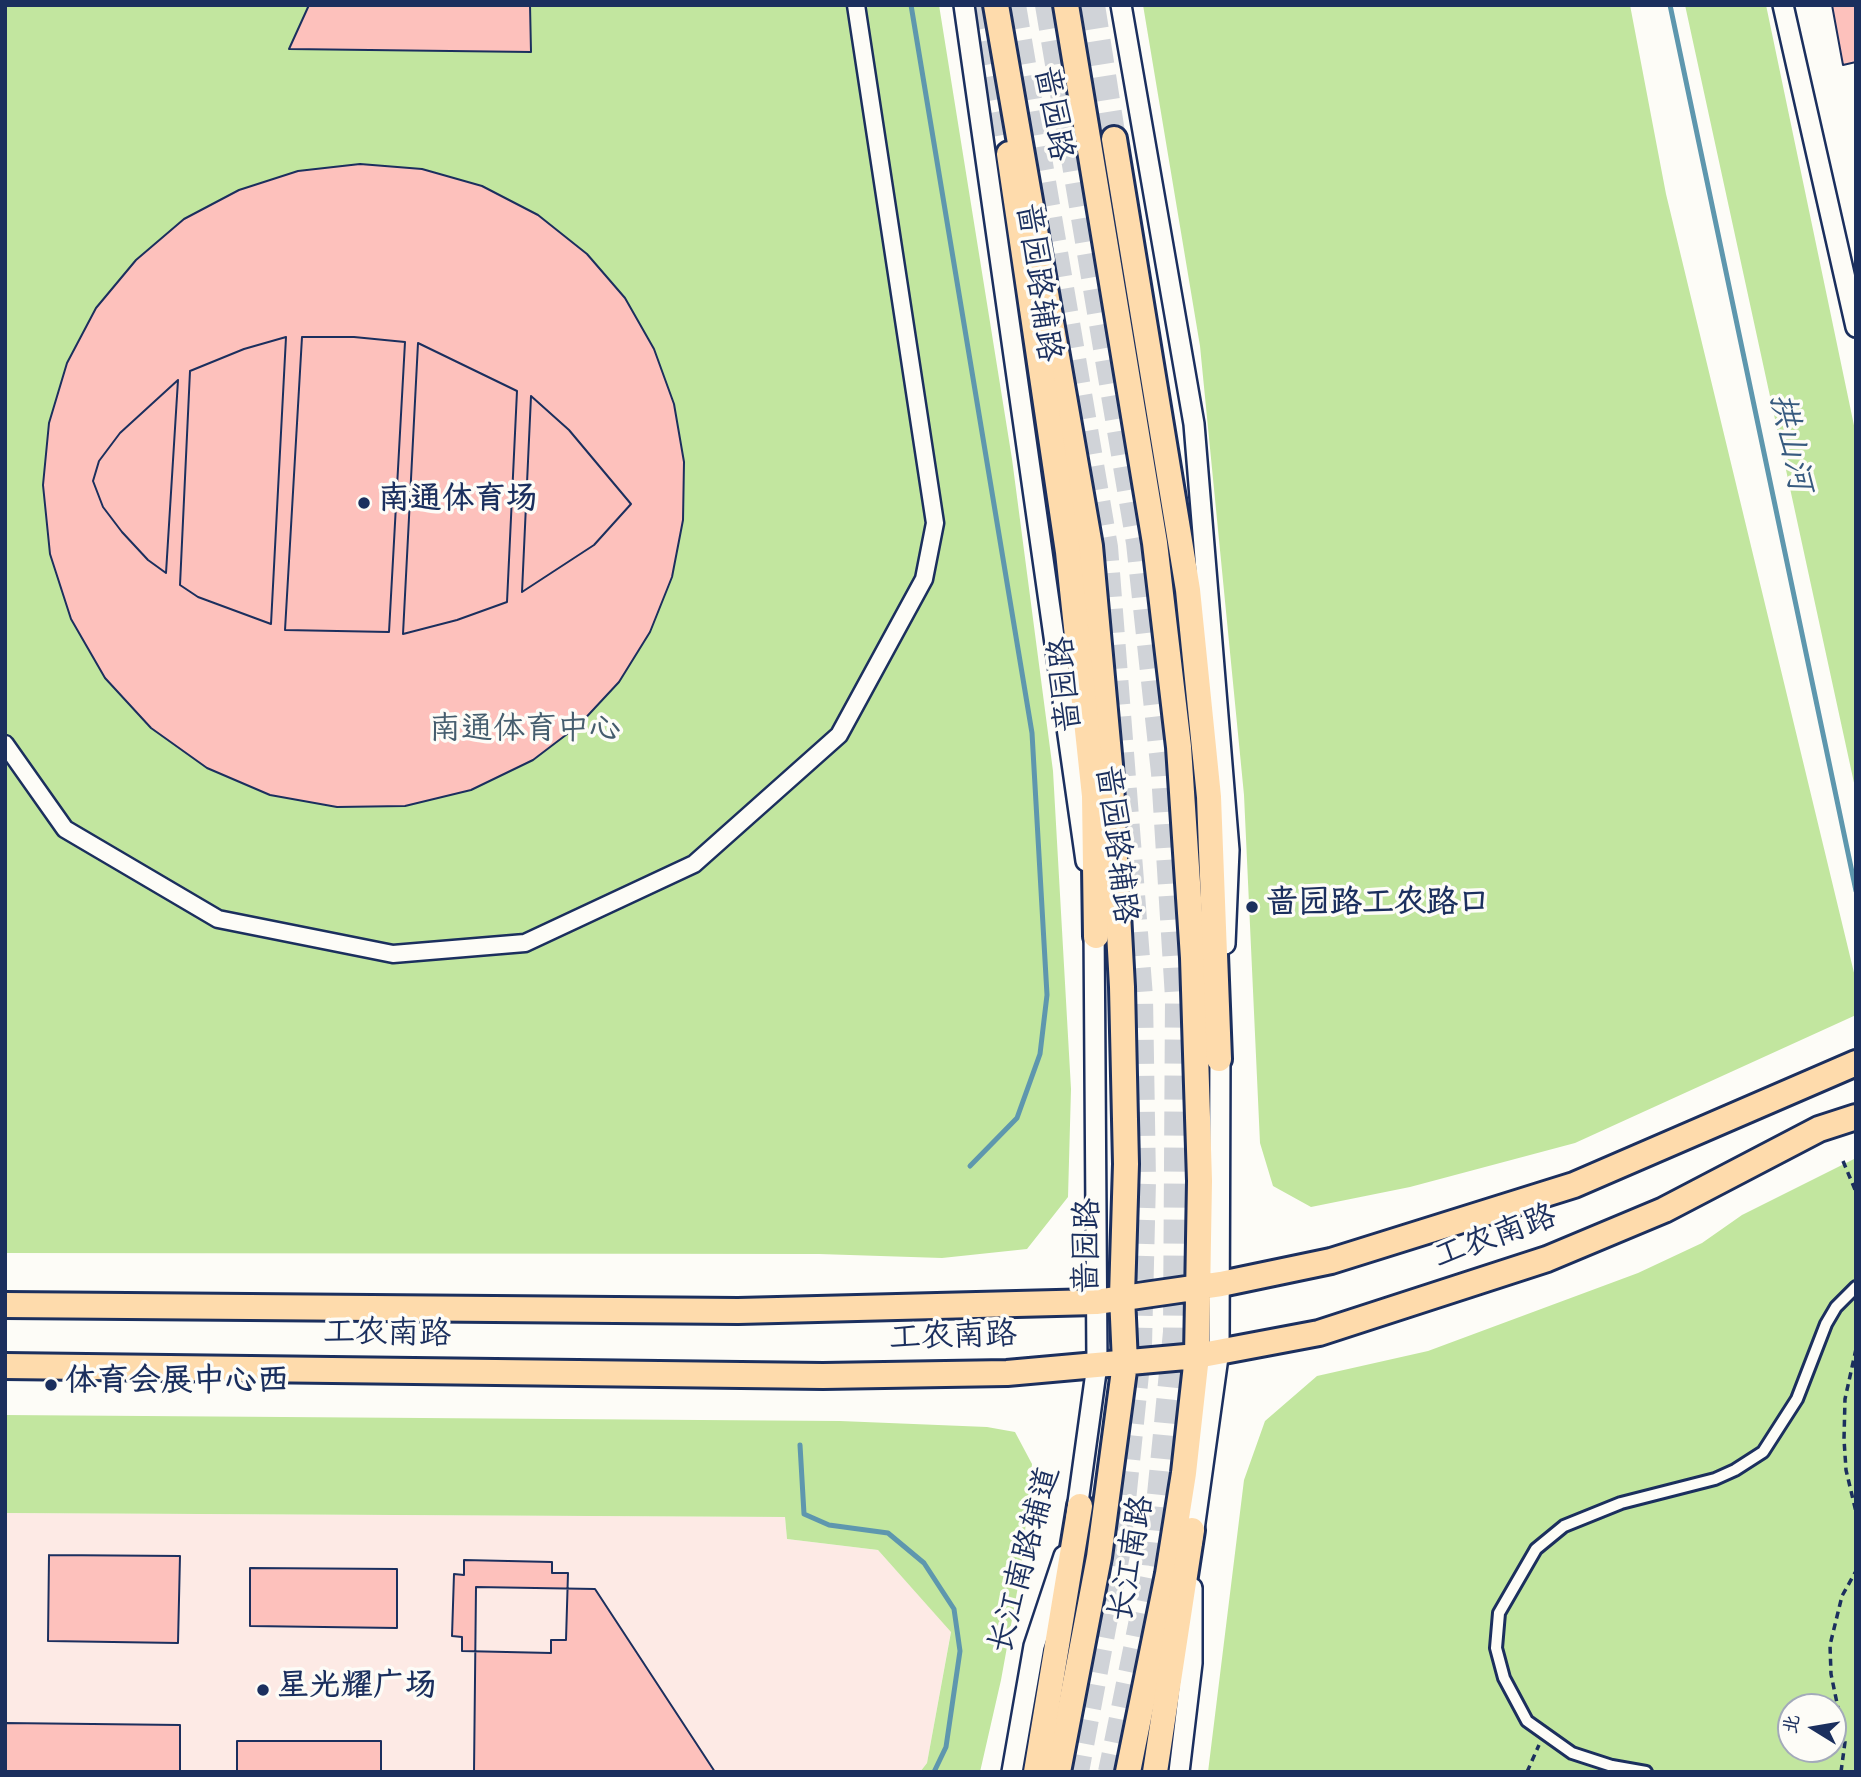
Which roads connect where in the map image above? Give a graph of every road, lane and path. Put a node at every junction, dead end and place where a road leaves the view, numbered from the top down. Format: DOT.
graph roads {
  1 [pos="856,5"];
  2 [pos="964,5"];
  3 [pos="996,5"];
  4 [pos="1066,5"];
  5 [pos="1121,5"];
  6 [pos="1783,5"];
  7 [pos="1114,139"];
  8 [pos="1009,153"];
  9 [pos="1856,327"];
  10 [pos="5,744"];
  11 [pos="1096,936"];
  12 [pos="1219,1059"];
  13 [pos="1856,1063"];
  14 [pos="1856,1117"];
  15 [pos="1843,1161"];
  16 [pos="1856,1192"];
  17 [pos="1210,1284"];
  18 [pos="1856,1287"];
  19 [pos="1122,1296"];
  20 [pos="1096,1301"];
  21 [pos="5,1305"];
  22 [pos="1856,1349"];
  23 [pos="1208,1353"];
  24 [pos="1125,1363"];
  25 [pos="1097,1365"];
  26 [pos="5,1366"];
  27 [pos="1080,1506"];
  28 [pos="1856,1512"];
  29 [pos="1192,1530"];
  30 [pos="1856,1571"];
  31 [pos="1544,1735"];
  32 [pos="1012,1772"];
  33 [pos="1036,1772"];
  34 [pos="1058,1772"];
  35 [pos="1128,1772"];
  36 [pos="1155,1772"];
  37 [pos="1179,1772"];
  38 [pos="1527,1772"];
  39 [pos="1646,1772"];
  40 [pos="1841,1772"];
  1 -- 10 [label="street"];
  2 -- 11 [label="street, 啬园路辅路"];
  3 -- 19 [label="main road, 啬园路"];
  4 -- 17 [label="main road, 啬园路"];
  5 -- 12 [label="street"];
  6 -- 9 [label="street"];
  7 -- 12 [label="main road"];
  8 -- 11 [label="main road"];
  11 -- 20 [label="street, 啬园路辅路"];
  12 -- 17 [label="street"];
  13 -- 17 [label="main road, 工农南路"];
  14 -- 23 [label="main road, 工农南路"];
  15 -- 16 [label="path"];
  17 -- 19 [label="main road, 工农南路"];
  17 -- 23 [label="main road, 啬园路"];
  18 -- 31 [label="street"];
  19 -- 20 [label="main road, 工农南路"];
  19 -- 24 [label="main road, 啬园路"];
  20 -- 21 [label="main road, 工农南路"];
  20 -- 25 [label="street, 啬园路辅路"];
  22 -- 28 [label="path"];
  23 -- 24 [label="main road, 工农南路"];
  23 -- 29 [label="street"];
  23 -- 35 [label="main road, 长江南路"];
  24 -- 25 [label="main road, 工农南路"];
  24 -- 34 [label="main road, 长江南路"];
  25 -- 26 [label="main road, 工农南路"];
  25 -- 27 [label="street, 长江南路辅道"];
  27 -- 32 [label="street, 长江南路辅道"];
  27 -- 33 [label="main road"];
  29 -- 36 [label="main road"];
  29 -- 37 [label="street"];
  30 -- 40 [label="path"];
  31 -- 38 [label="path"];
  31 -- 39 [label="street"];
}
